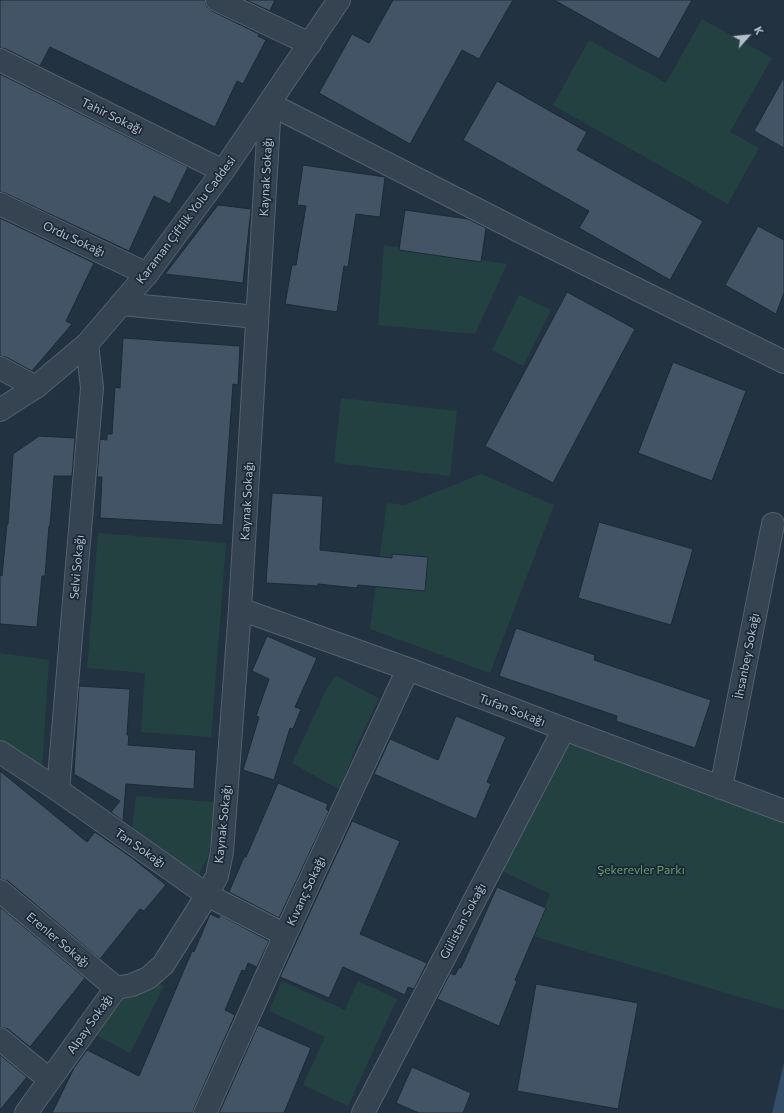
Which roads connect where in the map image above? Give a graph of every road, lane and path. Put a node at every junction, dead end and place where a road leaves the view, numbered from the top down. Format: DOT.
graph roads {
  1 [pos="217,0"];
  2 [pos="340,0"];
  3 [pos="310,44"];
  4 [pos="0,60"];
  5 [pos="270,104"];
  6 [pos="223,171"];
  7 [pos="0,204"];
  8 [pos="147,274"];
  9 [pos="121,304"];
  10 [pos="257,317"];
  11 [pos="87,344"];
  12 [pos="784,362"];
  13 [pos="0,368"];
  14 [pos="36,386"];
  15 [pos="0,410"];
  16 [pos="773,524"];
  17 [pos="240,609"];
  18 [pos="408,670"];
  19 [pos="564,729"];
  20 [pos="0,752"];
  21 [pos="722,788"];
  22 [pos="58,790"];
  23 [pos="784,811"];
  24 [pos="0,891"];
  25 [pos="207,895"];
  26 [pos="285,935"];
  27 [pos="116,988"];
  28 [pos="0,1039"];
  29 [pos="50,1080"];
  30 [pos="26,1113"];
  31 [pos="205,1113"];
  32 [pos="363,1113"];
  1 -- 3 [label="street"];
  2 -- 3 [label="street, Karaman Çiftlik Yolu Caddesi"];
  3 -- 5 [label="street, Karaman Çiftlik Yolu Caddesi"];
  4 -- 6 [label="street, Tahir Sokağı"];
  5 -- 6 [label="street, Karaman Çiftlik Yolu Caddesi"];
  5 -- 10 [label="street, Kaynak Sokağı"];
  5 -- 12 [label="street"];
  6 -- 8 [label="street, Karaman Çiftlik Yolu Caddesi"];
  7 -- 8 [label="street, Ordu Sokağı"];
  8 -- 9 [label="street, Karaman Çiftlik Yolu Caddesi"];
  9 -- 10 [label="street"];
  9 -- 11 [label="street, Karaman Çiftlik Yolu Caddesi"];
  10 -- 17 [label="street, Kaynak Sokağı"];
  11 -- 14 [label="street, Karaman Çiftlik Yolu Caddesi"];
  11 -- 22 [label="street, Selvi Sokağı"];
  13 -- 14 [label="street"];
  14 -- 15 [label="street, Karaman Çiftlik Yolu Caddesi"];
  16 -- 21 [label="street, İhsanbey Sokağı"];
  17 -- 18 [label="street, Tufan Sokağı"];
  17 -- 25 [label="street, Kaynak Sokağı"];
  18 -- 19 [label="street, Tufan Sokağı"];
  18 -- 26 [label="street, Kıvanç Sokağı"];
  19 -- 21 [label="street, Tufan Sokağı"];
  19 -- 32 [label="street, Gülistan Sokağı"];
  20 -- 22 [label="street, Tan Sokağı"];
  21 -- 23 [label="street, Tufan Sokağı"];
  22 -- 25 [label="street, Tan Sokağı"];
  24 -- 27 [label="street, Erenler Sokağı"];
  25 -- 26 [label="street, Tan Sokağı"];
  25 -- 27 [label="street, Alpay Sokağı"];
  26 -- 31 [label="street, Kıvanç Sokağı"];
  27 -- 29 [label="street, Alpay Sokağı"];
  28 -- 29 [label="street"];
  29 -- 30 [label="street, Alpay Sokağı"];
}
